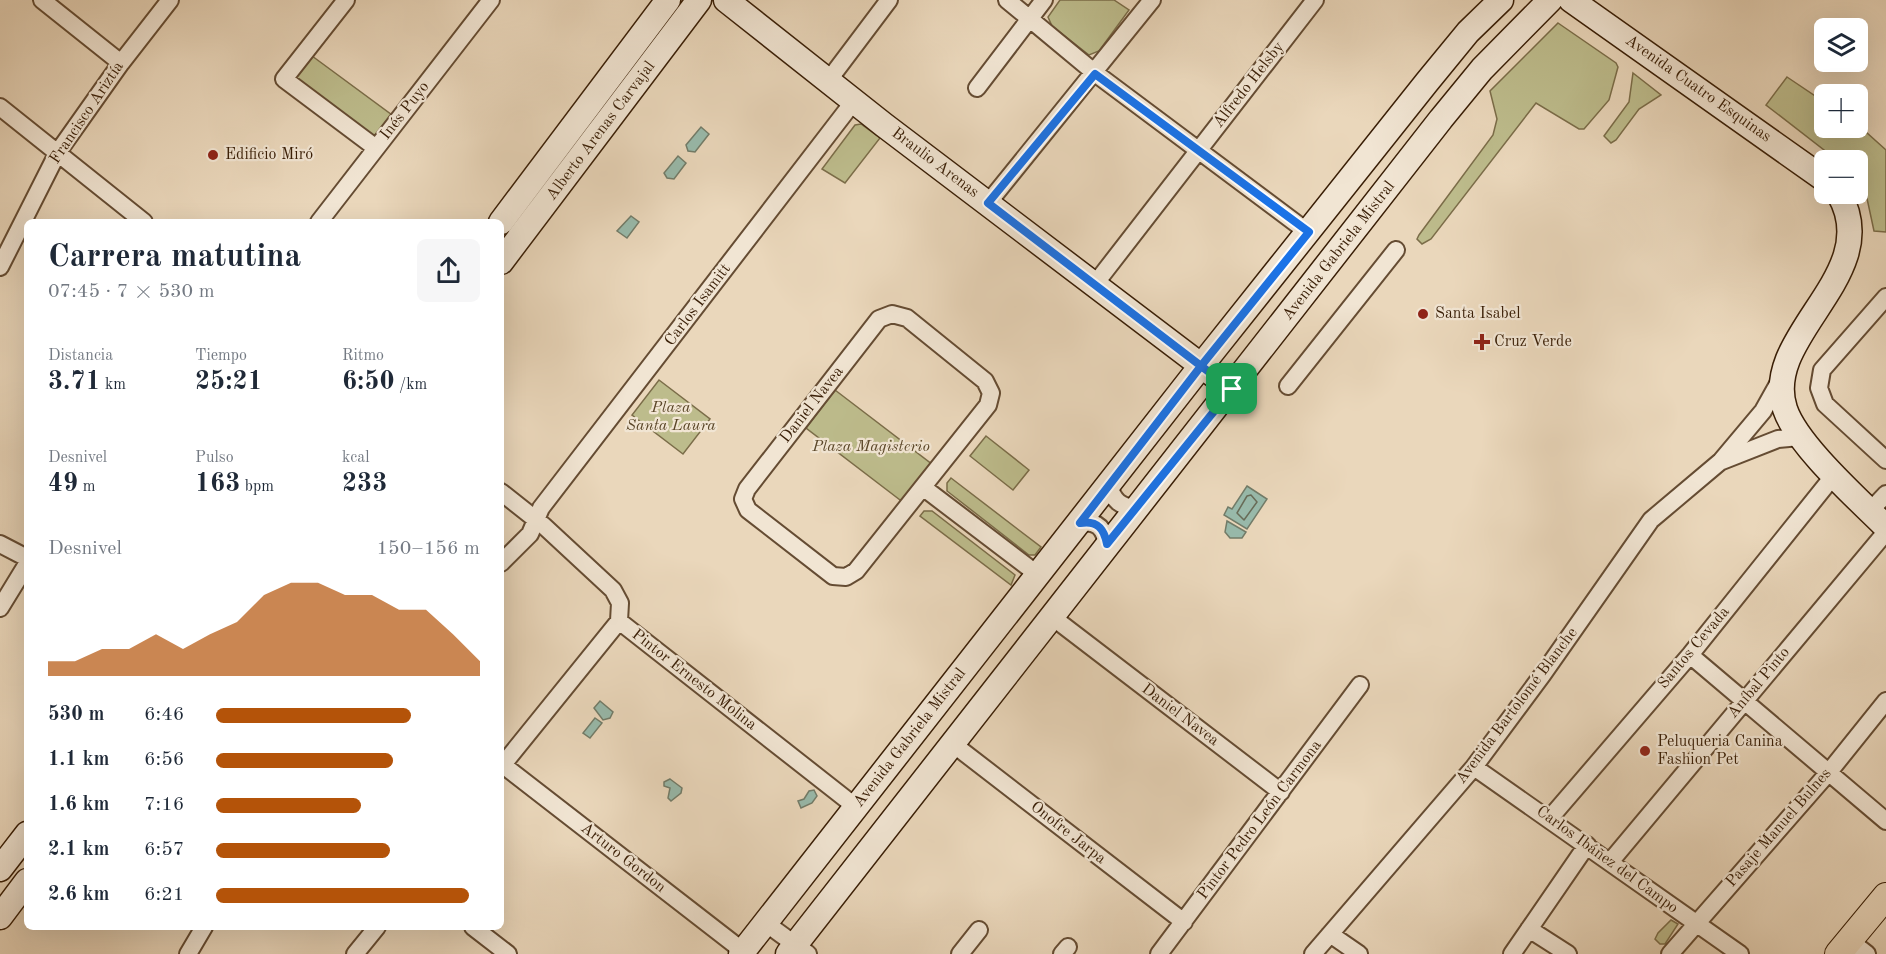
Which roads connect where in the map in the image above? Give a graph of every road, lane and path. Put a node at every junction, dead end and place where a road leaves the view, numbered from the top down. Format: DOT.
graph roads {
  1 [pos="42,0"];
  2 [pos="170,0"];
  3 [pos="346,0"];
  4 [pos="491,0"];
  5 [pos="668,0"];
  6 [pos="699,0"];
  7 [pos="726,0"];
  8 [pos="890,0"];
  9 [pos="1007,0"];
  10 [pos="1044,0"];
  11 [pos="1152,0"];
  12 [pos="1315,0"];
  13 [pos="1501,0"];
  14 [pos="1550,0"];
  15 [pos="1571,0"];
  16 [pos="1029,17"];
  17 [pos="120,63"];
  18 [pos="1095,74"];
  19 [pos="828,81"];
  20 [pos="978,88"];
  21 [pos="854,101"];
  22 [pos="0,108"];
  23 [pos="376,148"];
  24 [pos="1198,150"];
  25 [pos="58,152"];
  26 [pos="1814,172"];
  27 [pos="988,203"];
  28 [pos="1847,204"];
  29 [pos="24,219"];
  30 [pos="24,219"];
  31 [pos="140,219"];
  32 [pos="321,219"];
  33 [pos="503,219"];
  34 [pos="1309,232"];
  35 [pos="1396,250"];
  36 [pos="504,258"];
  37 [pos="0,267"];
  38 [pos="1095,284"];
  39 [pos="1886,297"];
  40 [pos="1201,366"];
  41 [pos="1788,366"];
  42 [pos="1288,386"];
  43 [pos="1232,389"];
  44 [pos="1800,437"];
  45 [pos="1886,460"];
  46 [pos="1721,461"];
  47 [pos="1835,474"];
  48 [pos="1109,485"];
  49 [pos="924,488"];
  50 [pos="504,494"];
  51 [pos="1136,508"];
  52 [pos="1881,511"];
  53 [pos="538,514"];
  54 [pos="1080,523"];
  55 [pos="1886,532"];
  56 [pos="0,544"];
  57 [pos="1107,544"];
  58 [pos="504,560"];
  59 [pos="24,564"];
  60 [pos="24,569"];
  61 [pos="1037,574"];
  62 [pos="0,609"];
  63 [pos="1051,616"];
  64 [pos="619,621"];
  65 [pos="1690,655"];
  66 [pos="1360,685"];
  67 [pos="1745,700"];
  68 [pos="1886,701"];
  69 [pos="953,744"];
  70 [pos="504,764"];
  71 [pos="1474,767"];
  72 [pos="504,768"];
  73 [pos="1829,772"];
  74 [pos="1281,792"];
  75 [pos="856,807"];
  76 [pos="1550,818"];
  77 [pos="1886,821"];
  78 [pos="24,838"];
  79 [pos="1587,845"];
  80 [pos="1610,862"];
  81 [pos="0,869"];
  82 [pos="24,885"];
  83 [pos="1886,896"];
  84 [pos="0,916"];
  85 [pos="1184,922"];
  86 [pos="1695,923"];
  87 [pos="767,924"];
  88 [pos="1529,929"];
  89 [pos="202,930"];
  90 [pos="374,930"];
  91 [pos="477,930"];
  92 [pos="979,930"];
  93 [pos="1330,934"];
  94 [pos="1851,949"];
  95 [pos="797,951"];
  96 [pos="742,953"];
  97 [pos="188,954"];
  98 [pos="355,954"];
  99 [pos="508,954"];
  100 [pos="960,954"];
  101 [pos="1160,954"];
  102 [pos="1313,954"];
  103 [pos="1359,954"];
  104 [pos="1512,954"];
  105 [pos="1568,954"];
  106 [pos="1670,954"];
  107 [pos="1740,954"];
  1 -- 17 [label="street"];
  2 -- 17 [label="street, Francisco Ariztía"];
  3 -- 23 [label="street"];
  4 -- 23 [label="street, Inés Puyo"];
  5 -- 33 [label="main road, Alberto Arenas Carvajal"];
  6 -- 36 [label="main road, Alberto Arenas Carvajal"];
  7 -- 19 [label="main road, Braulio Arenas"];
  8 -- 19 [label="street"];
  9 -- 16 [label="street"];
  10 -- 16 [label="street"];
  11 -- 18 [label="street"];
  12 -- 24 [label="street, Alfredo Helsby"];
  13 -- 34 [label="main road, Avenida Gabriela Mistral"];
  14 -- 43 [label="main road, Avenida Gabriela Mistral"];
  15 -- 26 [label="main road, Avenida Cuatro Esquinas"];
  16 -- 18 [label="street"];
  16 -- 20 [label="street"];
  17 -- 25 [label="street, Francisco Ariztía"];
  18 -- 24 [label="street"];
  18 -- 27 [label="street"];
  19 -- 21 [label="main road, Braulio Arenas"];
  21 -- 27 [label="main road, Braulio Arenas"];
  21 -- 53 [label="street, Carlos Isamitt"];
  22 -- 25 [label="street"];
  23 -- 32 [label="street, Inés Puyo"];
  24 -- 34 [label="street"];
  24 -- 38 [label="street, Alfredo Helsby"];
  25 -- 29 [label="street, Francisco Ariztía"];
  25 -- 31 [label="street"];
  27 -- 38 [label="main road, Braulio Arenas"];
  28 -- 41 [label="main road"];
  30 -- 37 [label="street, Francisco Ariztía"];
  34 -- 40 [label="main road, Avenida Gabriela Mistral"];
  35 -- 42 [label="street"];
  38 -- 40 [label="main road, Braulio Arenas"];
  39 -- 45 [label="street"];
  40 -- 43 [label="main road, Braulio Arenas"];
  40 -- 48 [label="main road, Avenida Gabriela Mistral"];
  41 -- 44 [label="main road"];
  41 -- 46 [label="street, Avenida Bartolomé Blanche"];
  43 -- 51 [label="main road, Avenida Gabriela Mistral"];
  44 -- 46 [label="street, Avenida Bartolomé Blanche"];
  44 -- 47 [label="main road"];
  46 -- 71 [label="street, Avenida Bartolomé Blanche"];
  47 -- 52 [label="main road"];
  47 -- 65 [label="street, Santos Cevada"];
  48 -- 51 [label="street"];
  48 -- 54 [label="main road, Avenida Gabriela Mistral"];
  49 -- 49 [label="street, Daniel Navea"];
  49 -- 61 [label="street"];
  50 -- 53 [label="street, Pintor Ernesto Molina"];
  51 -- 57 [label="main road, Avenida Gabriela Mistral"];
  53 -- 58 [label="street, Carlos Isamitt"];
  53 -- 64 [label="street, Pintor Ernesto Molina"];
  54 -- 57 [label="street"];
  54 -- 61 [label="main road, Avenida Gabriela Mistral"];
  55 -- 67 [label="street, Aníbal Pinto"];
  56 -- 59 [label="street"];
  57 -- 63 [label="main road, Avenida Gabriela Mistral"];
  60 -- 62 [label="street"];
  61 -- 75 [label="main road, Avenida Gabriela Mistral"];
  63 -- 69 [label="main road, Avenida Gabriela Mistral"];
  63 -- 74 [label="street, Daniel Navea"];
  64 -- 70 [label="street"];
  64 -- 75 [label="street, Pintor Ernesto Molina"];
  65 -- 67 [label="street"];
  65 -- 76 [label="street, Santos Cevada"];
  66 -- 74 [label="street, Pintor Pedro León Carmona"];
  67 -- 73 [label="street"];
  67 -- 80 [label="street, Aníbal Pinto"];
  68 -- 73 [label="street, Pasaje Manuel Bulnes"];
  69 -- 85 [label="street, Onofre Jarpa"];
  69 -- 95 [label="main road, Avenida Gabriela Mistral"];
  71 -- 76 [label="street, Carlos Ibáñez del Campo"];
  71 -- 93 [label="street, Avenida Bartolomé Blanche"];
  72 -- 96 [label="street, Arturo Gordon"];
  73 -- 77 [label="street"];
  73 -- 86 [label="street, Pasaje Manuel Bulnes"];
  74 -- 85 [label="street, Pintor Pedro León Carmona"];
  75 -- 87 [label="main road, Avenida Gabriela Mistral"];
  76 -- 79 [label="street, Carlos Ibáñez del Campo"];
  78 -- 81 [label="main road"];
  79 -- 80 [label="street, Carlos Ibáñez del Campo"];
  79 -- 88 [label="street"];
  80 -- 86 [label="street, Carlos Ibáñez del Campo"];
  82 -- 84 [label="main road"];
  83 -- 94 [label="main road"];
  85 -- 101 [label="street, Pintor Pedro León Carmona"];
  86 -- 106 [label="street, Pasaje Manuel Bulnes"];
  86 -- 107 [label="street, Carlos Ibáñez del Campo"];
  87 -- 95 [label="street"];
  87 -- 96 [label="main road, Avenida Gabriela Mistral"];
  88 -- 104 [label="street"];
  88 -- 105 [label="street"];
  89 -- 97 [label="street"];
  90 -- 98 [label="street"];
  91 -- 99 [label="street"];
  92 -- 100 [label="street"];
  93 -- 102 [label="street, Avenida Bartolomé Blanche"];
  93 -- 103 [label="street"];
}
